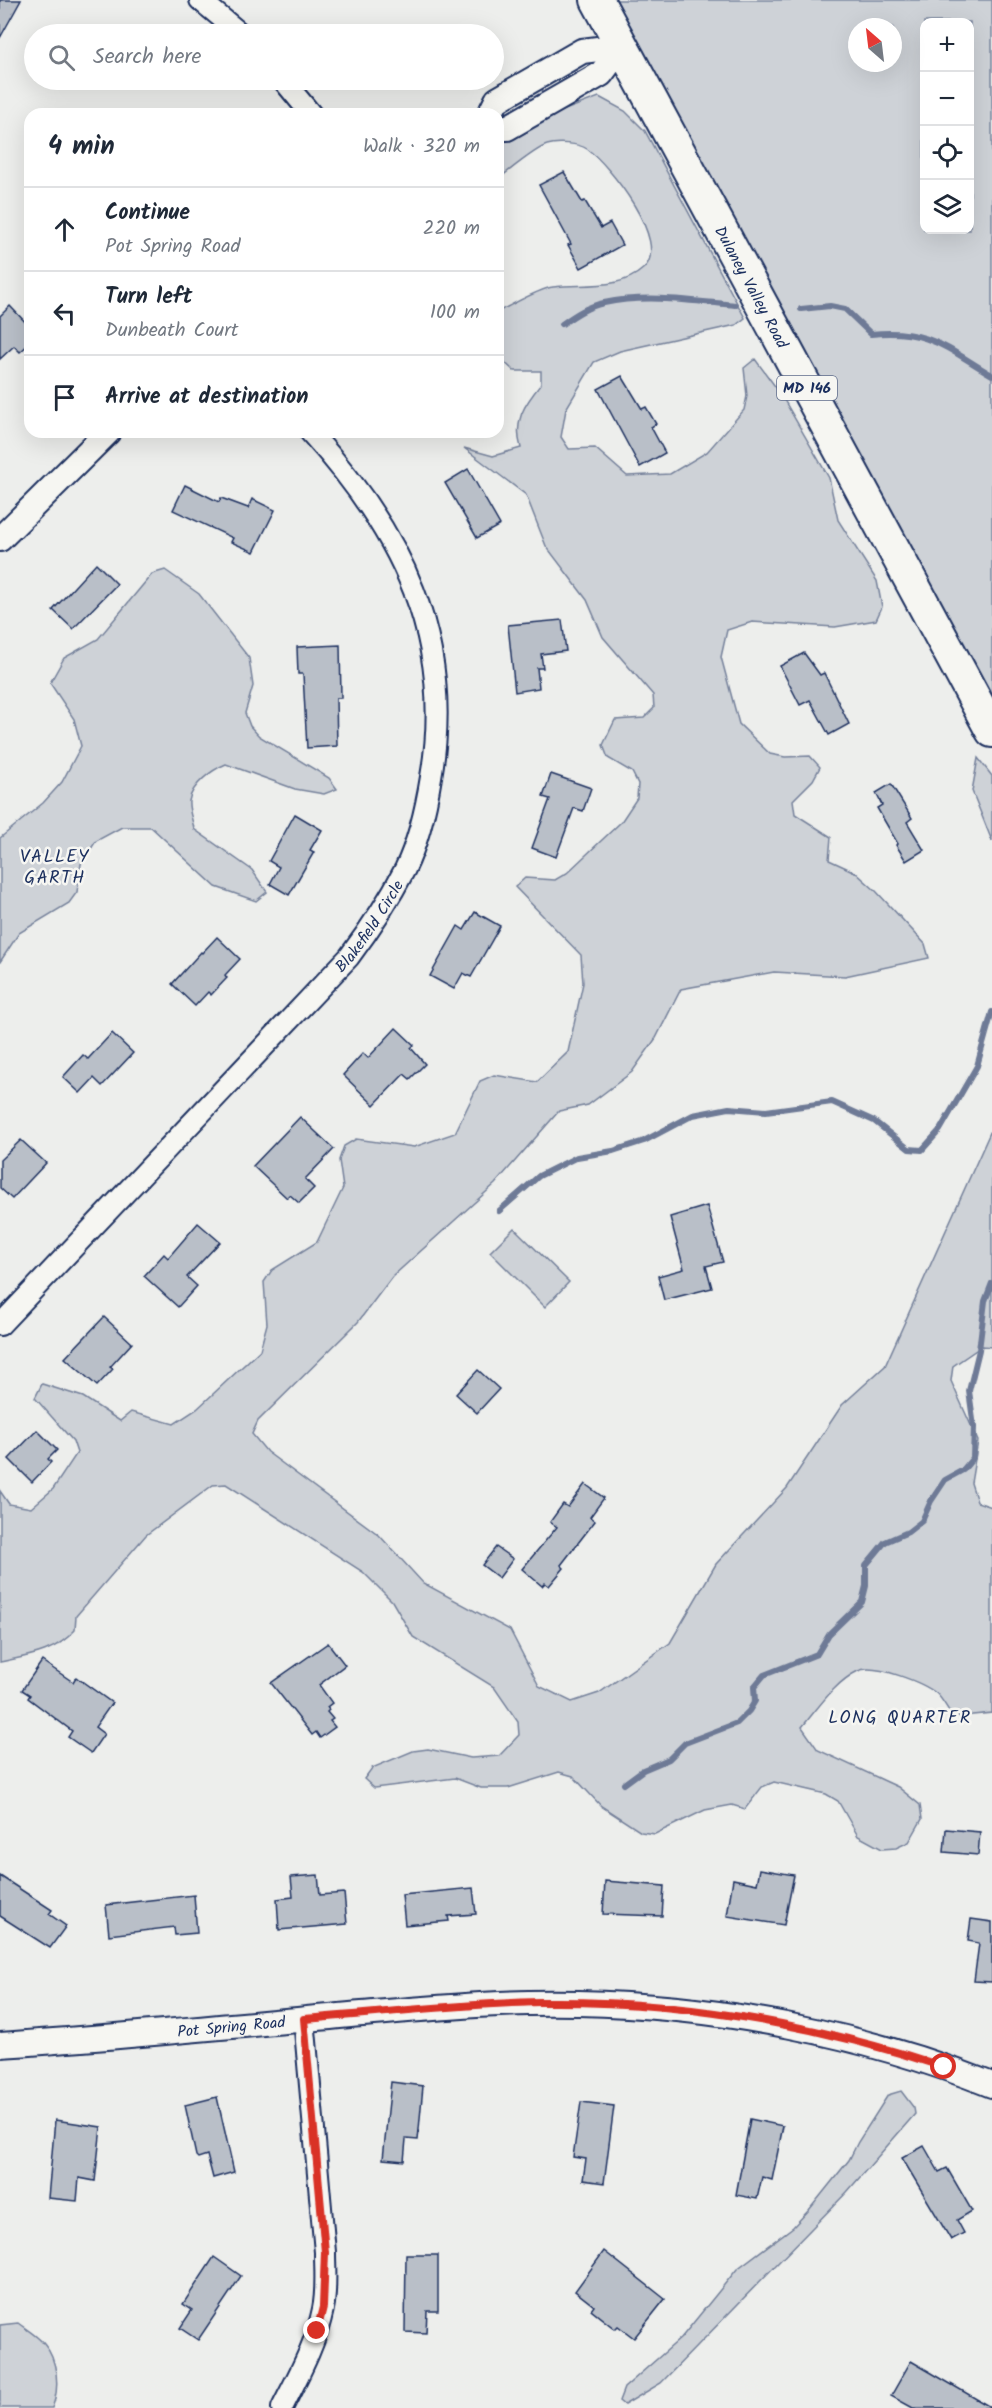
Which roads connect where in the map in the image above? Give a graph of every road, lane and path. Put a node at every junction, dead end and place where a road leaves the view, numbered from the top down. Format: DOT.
graph roads {
  1 [pos="200,0"];
  2 [pos="597,0"];
  3 [pos="229,24"];
  4 [pos="622,46"];
  5 [pos="291,90"];
  6 [pos="305,108"];
  7 [pos="493,108"];
  8 [pos="504,128"];
  9 [pos="102,438"];
  10 [pos="315,438"];
  11 [pos="0,539"];
  12 [pos="992,731"];
  13 [pos="0,1325"];
  14 [pos="304,2019"];
  15 [pos="0,2045"];
  16 [pos="992,2085"];
  17 [pos="282,2408"];
  1 -- 3 [label="street"];
  2 -- 4 [label="main road, Dulaney Valley Road / MD 146"];
  4 -- 7 [label="street"];
  4 -- 8 [label="street"];
  4 -- 12 [label="main road, Dulaney Valley Road / MD 146"];
  5 -- 6 [label="street"];
  9 -- 11 [label="street"];
  10 -- 13 [label="street, Blakefield Circle"];
  14 -- 15 [label="street, Pot Spring Road"];
  14 -- 16 [label="street, Pot Spring Road"];
  14 -- 17 [label="street"];
}
